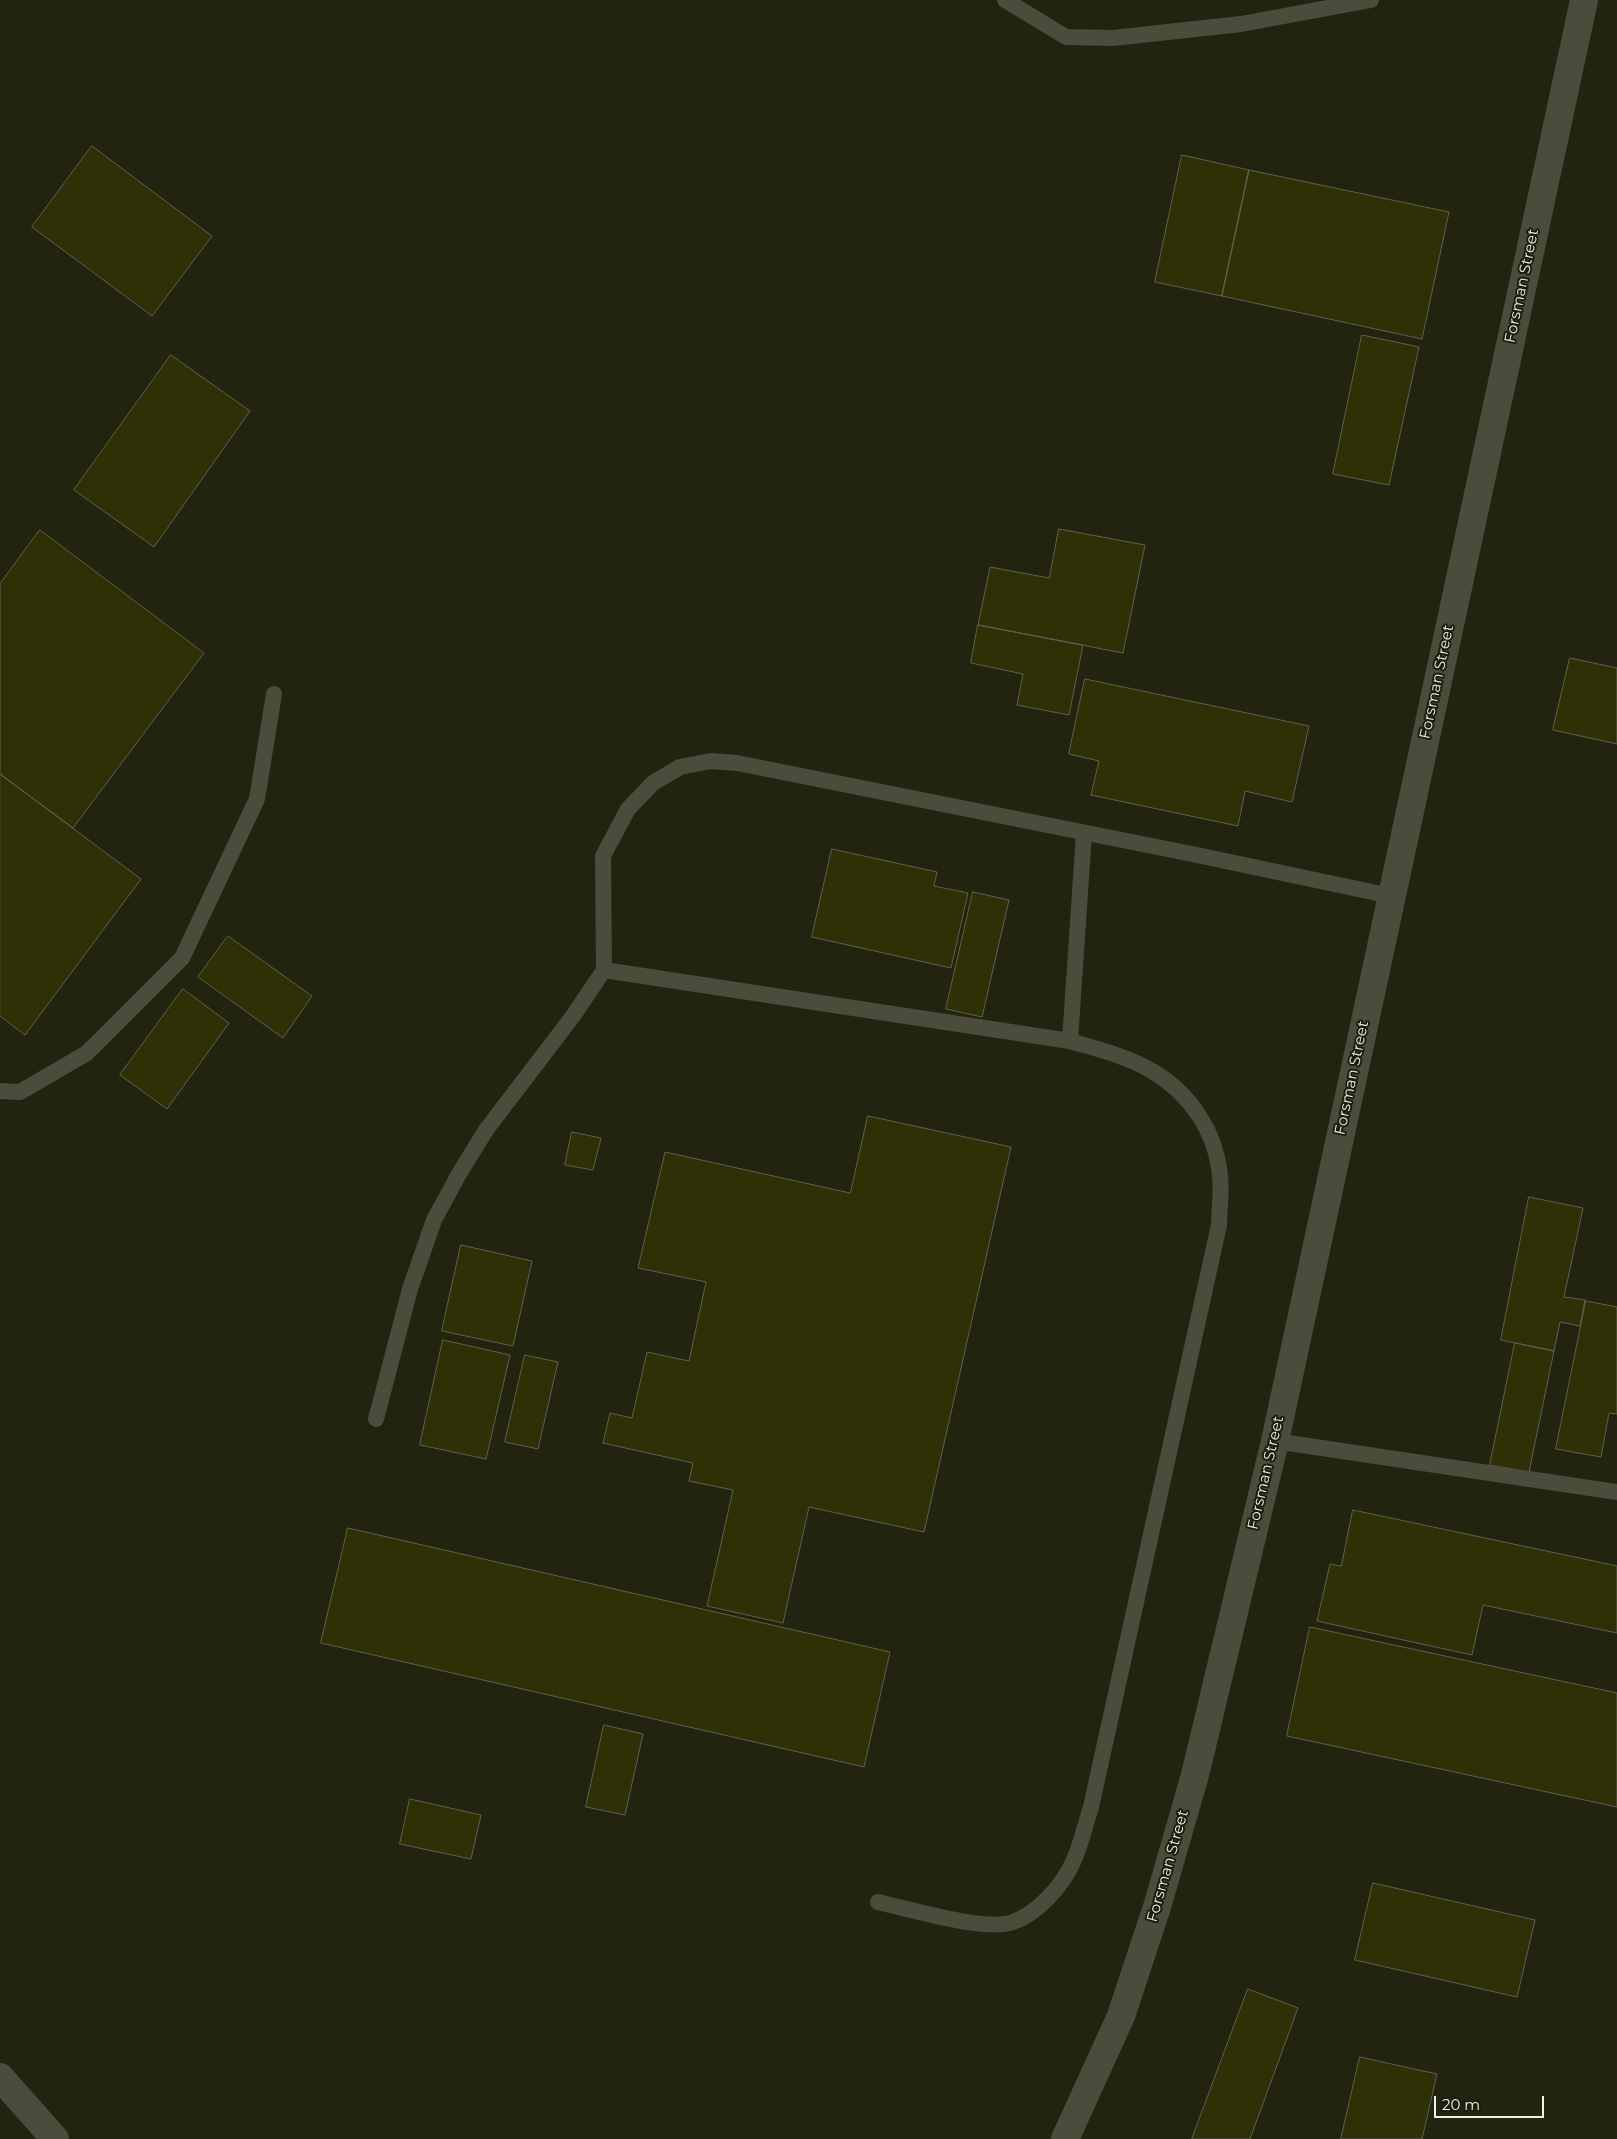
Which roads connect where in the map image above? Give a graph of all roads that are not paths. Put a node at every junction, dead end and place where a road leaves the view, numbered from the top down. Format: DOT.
graph roads {
  1 [pos="1005,0"];
  2 [pos="1372,0"];
  3 [pos="1584,0"];
  4 [pos="274,694"];
  5 [pos="1084,833"];
  6 [pos="1390,896"];
  7 [pos="604,970"];
  8 [pos="1070,1041"];
  9 [pos="0,1091"];
  10 [pos="376,1419"];
  11 [pos="1275,1441"];
  12 [pos="1617,1492"];
  13 [pos="878,1902"];
  14 [pos="0,2077"];
  15 [pos="55,2139"];
  16 [pos="1065,2139"];
  1 -- 2 [label="lane"];
  3 -- 6 [label="street, Forsman Street"];
  4 -- 9 [label="lane"];
  5 -- 6 [label="lane"];
  5 -- 7 [label="lane"];
  5 -- 8 [label="lane"];
  6 -- 11 [label="street, Forsman Street"];
  7 -- 8 [label="lane"];
  7 -- 10 [label="lane"];
  8 -- 13 [label="lane"];
  11 -- 12 [label="lane"];
  11 -- 16 [label="street, Forsman Street"];
  14 -- 15 [label="street"];
}
